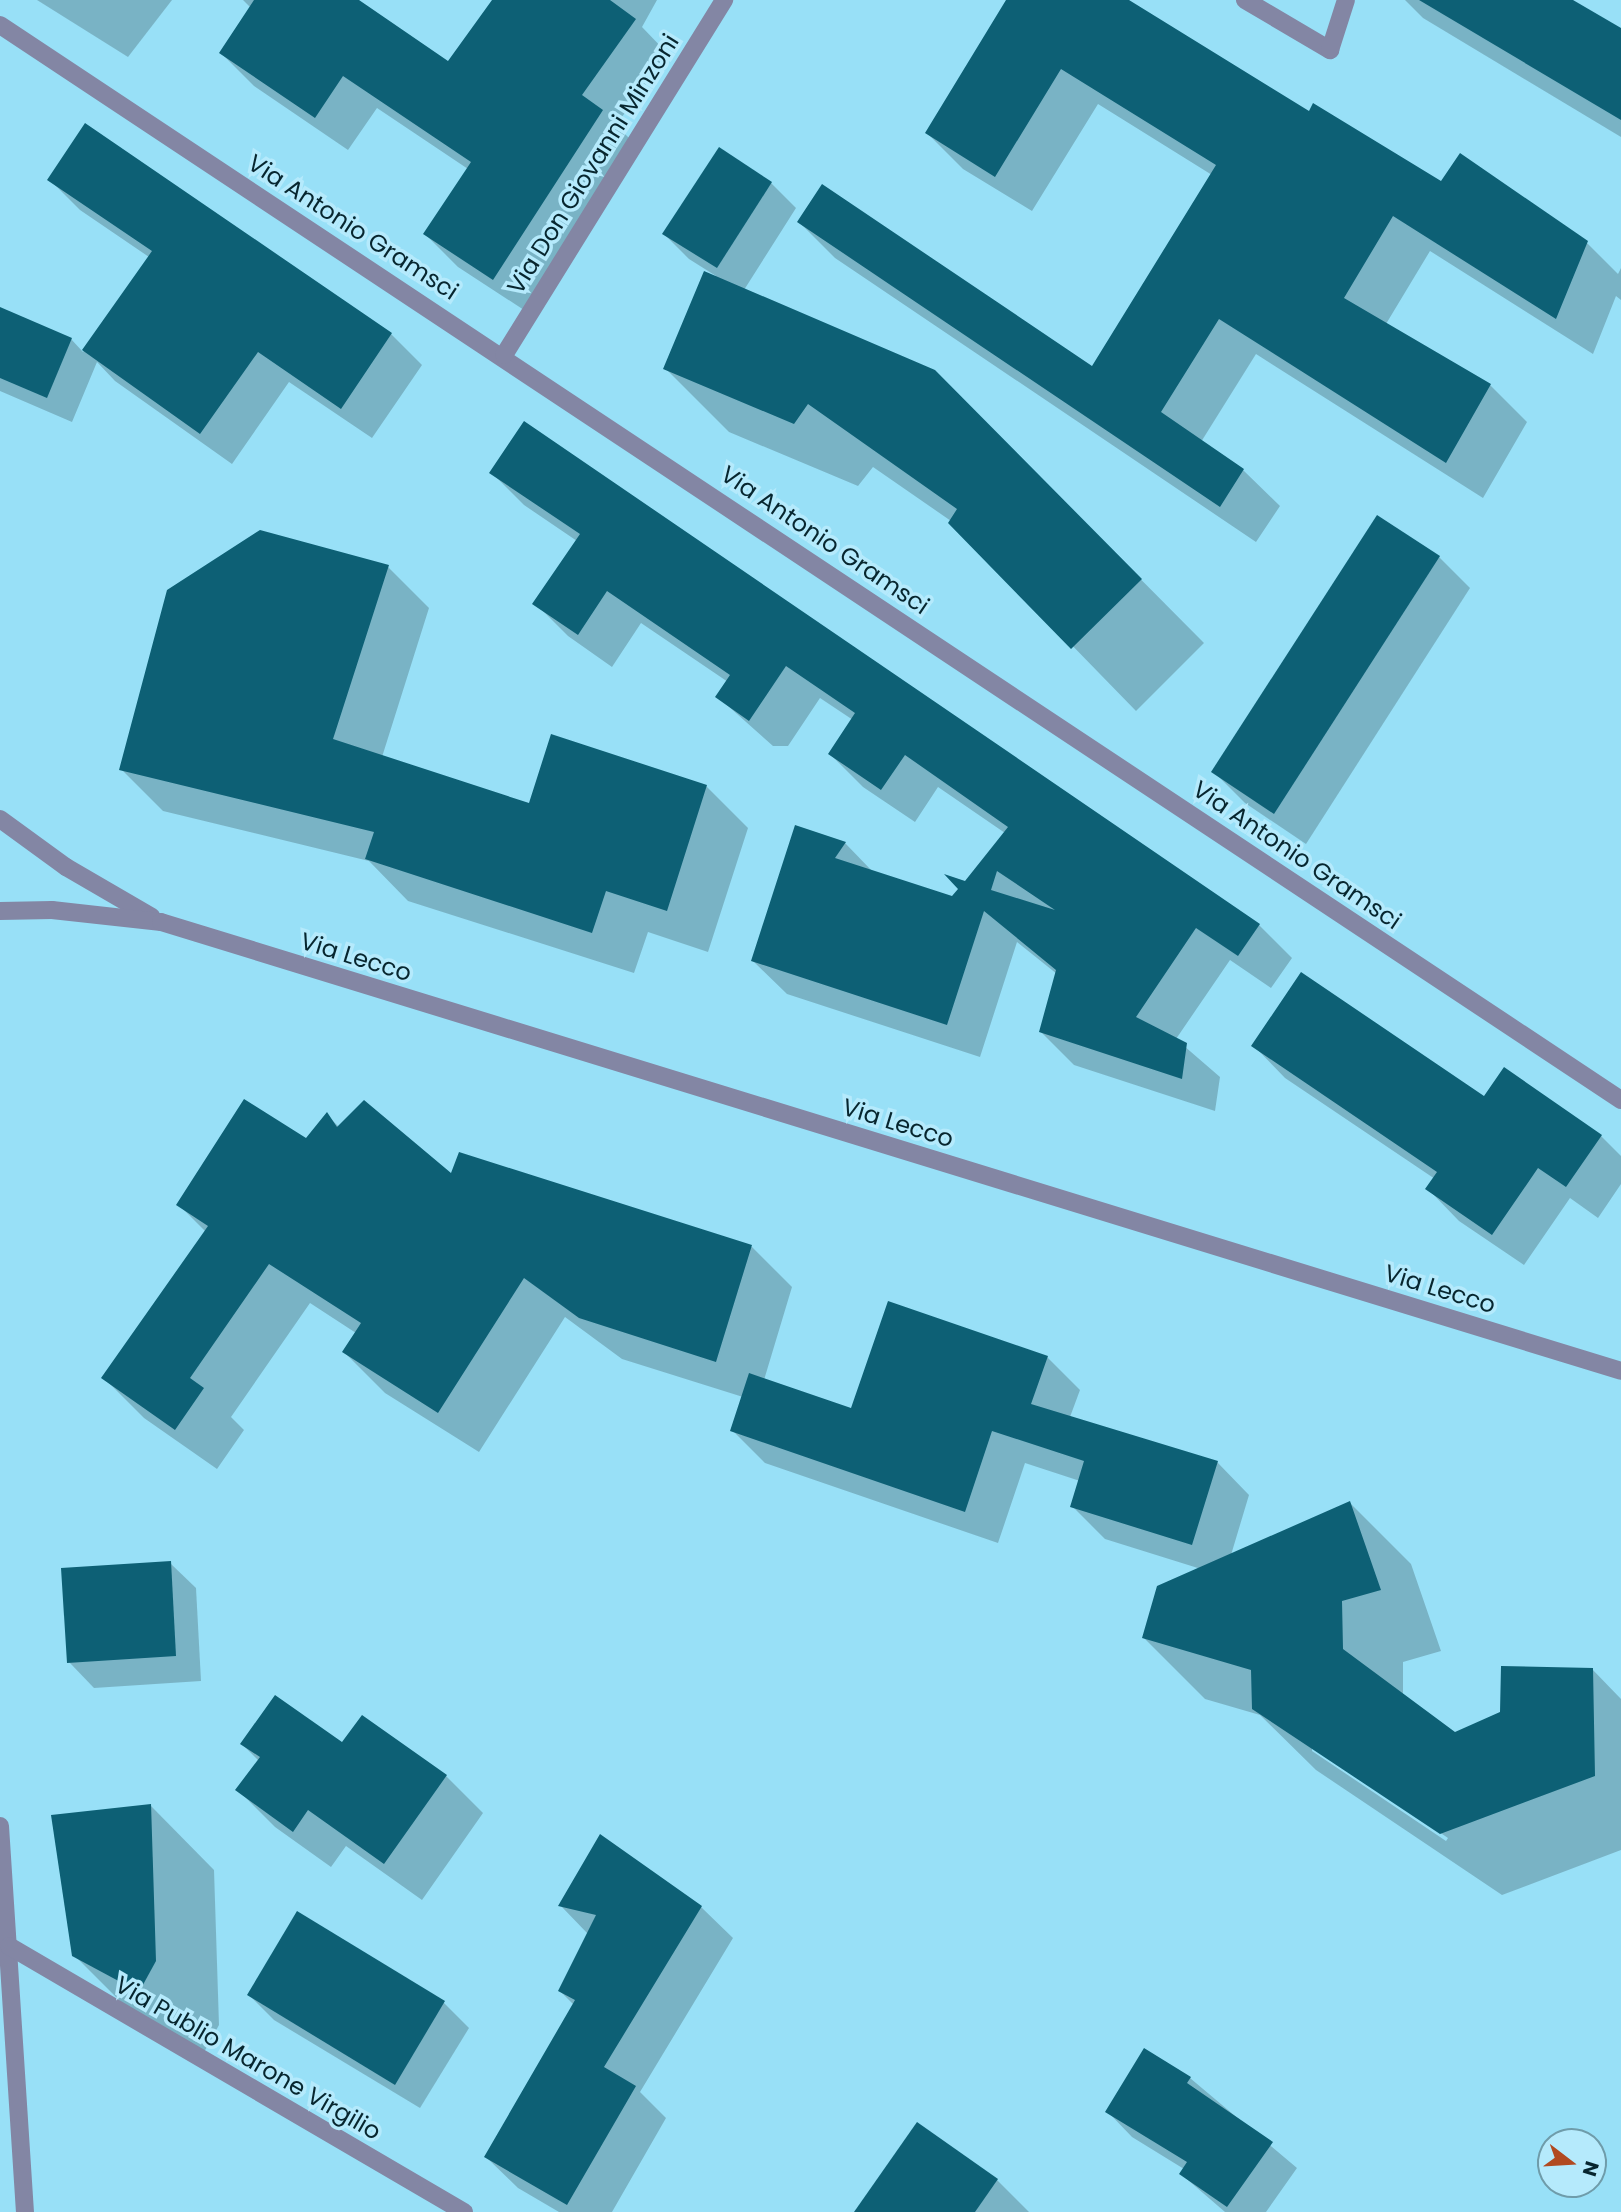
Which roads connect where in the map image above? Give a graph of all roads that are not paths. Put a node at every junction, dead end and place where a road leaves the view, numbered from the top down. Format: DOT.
graph roads {
  1 [pos="724,0"];
  2 [pos="1245,0"];
  3 [pos="1346,0"];
  4 [pos="0,25"];
  5 [pos="504,355"];
  6 [pos="0,819"];
  7 [pos="0,911"];
  8 [pos="161,922"];
  9 [pos="1621,1100"];
  10 [pos="1621,1371"];
  11 [pos="0,1826"];
  12 [pos="9,1946"];
  13 [pos="25,2212"];
  14 [pos="464,2212"];
  1 -- 5 [label="street, Via Don Giovanni Minzoni"];
  2 -- 3 [label="street"];
  4 -- 5 [label="street, Via Antonio Gramsci"];
  5 -- 9 [label="street, Via Antonio Gramsci"];
  6 -- 8 [label="street, Via Lecco"];
  7 -- 8 [label="street, Via Lecco"];
  8 -- 10 [label="street, Via Lecco"];
  11 -- 12 [label="street"];
  12 -- 13 [label="street"];
  12 -- 14 [label="street, Via Publio Marone Virgilio"];
}
